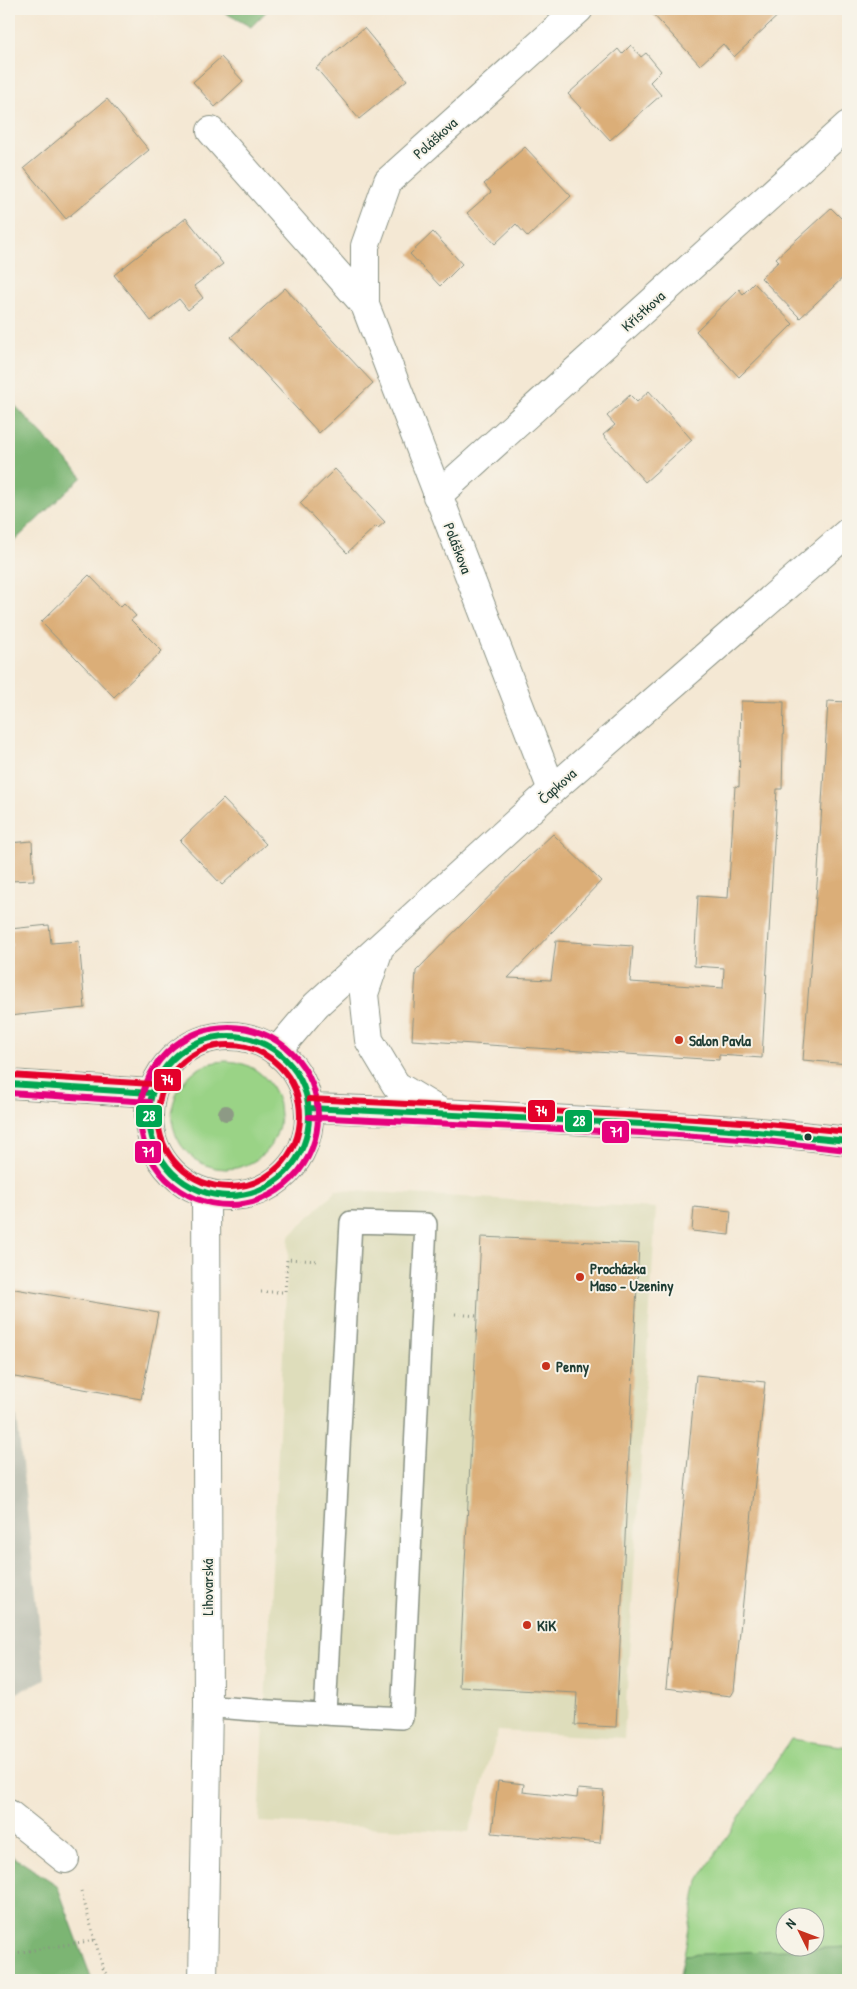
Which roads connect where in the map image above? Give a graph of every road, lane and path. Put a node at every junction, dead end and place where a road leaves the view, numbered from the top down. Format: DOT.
graph roads {
  1 [pos="578,9"];
  2 [pos="848,125"];
  3 [pos="211,131"];
  4 [pos="365,305"];
  5 [pos="438,496"];
  6 [pos="848,532"];
  7 [pos="552,790"];
  8 [pos="380,947"];
  9 [pos="277,1051"];
  10 [pos="9,1084"];
  11 [pos="151,1093"];
  12 [pos="309,1108"];
  13 [pos="442,1113"];
  14 [pos="848,1141"];
  15 [pos="206,1193"];
  16 [pos="323,1261"];
  17 [pos="261,1292"];
  18 [pos="455,1305"];
  19 [pos="477,1316"];
  20 [pos="208,1706"];
  21 [pos="325,1713"];
  22 [pos="9,1814"];
  23 [pos="65,1859"];
  24 [pos="95,1940"];
  25 [pos="9,1954"];
  26 [pos="109,1980"];
  27 [pos="203,1980"];
  1 -- 4 [label="street, Poláškova"];
  2 -- 5 [label="street, Křístkova"];
  3 -- 4 [label="street, Poláškova"];
  4 -- 5 [label="street, Poláškova"];
  5 -- 7 [label="street, Poláškova"];
  6 -- 7 [label="street, Čapkova"];
  7 -- 8 [label="street, Čapkova"];
  8 -- 9 [label="street, Čapkova"];
  8 -- 13 [label="street"];
  9 -- 11 [label="street"];
  9 -- 12 [label="street"];
  10 -- 11 [label="street"];
  11 -- 15 [label="street"];
  12 -- 13 [label="street"];
  12 -- 15 [label="street"];
  13 -- 14 [label="street"];
  15 -- 20 [label="street, Lihovarská"];
  16 -- 17 [label="path"];
  18 -- 19 [label="path"];
  20 -- 21 [label="lane"];
  20 -- 27 [label="street, Lihovarská"];
  21 -- 21 [label="lane"];
  22 -- 23 [label="street"];
  23 -- 24 [label="path"];
  24 -- 25 [label="path"];
  24 -- 26 [label="path"];
}
